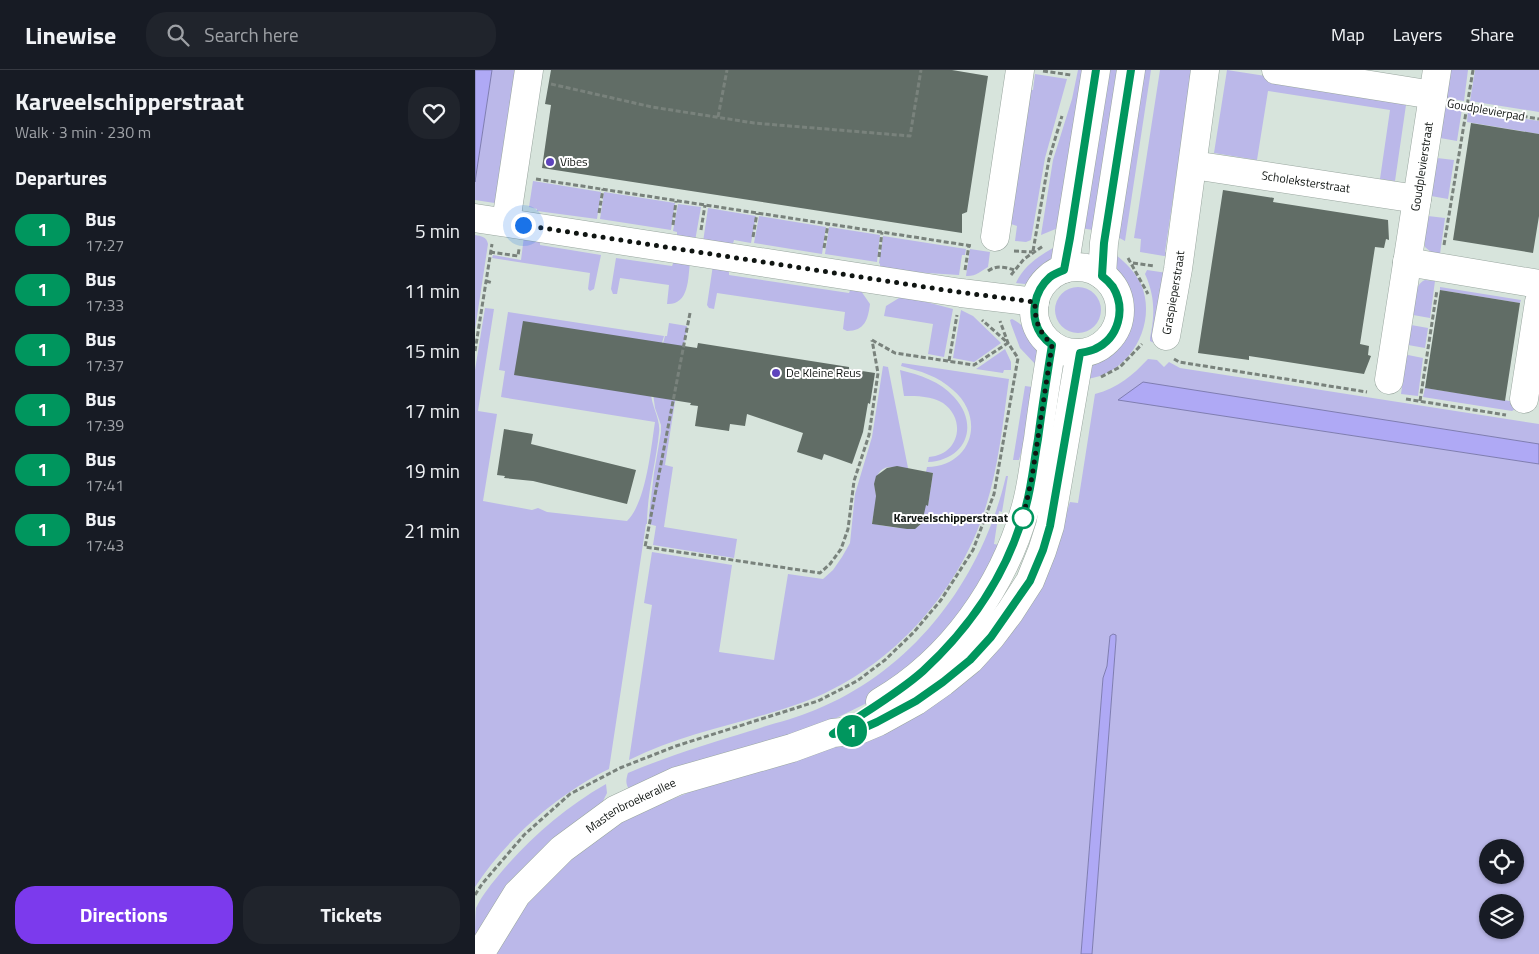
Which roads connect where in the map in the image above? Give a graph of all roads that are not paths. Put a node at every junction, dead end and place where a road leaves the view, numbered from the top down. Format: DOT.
graph roads {
  1 [pos="1021,70"];
  2 [pos="1131,70"];
  3 [pos="1205,70"];
  4 [pos="1276,70"];
  5 [pos="1084,73"];
  6 [pos="529,74"];
  7 [pos="1434,88"];
  8 [pos="1193,166"];
  9 [pos="1417,199"];
  10 [pos="491,220"];
  11 [pos="995,238"];
  12 [pos="1407,262"];
  13 [pos="1064,270"];
  14 [pos="1102,276"];
  15 [pos="1539,284"];
  16 [pos="1035,302"];
  17 [pos="1539,302"];
  18 [pos="1166,336"];
  19 [pos="1052,345"];
  20 [pos="1080,353"];
  21 [pos="1387,390"];
  22 [pos="1518,407"];
  23 [pos="833,734"];
  24 [pos="480,954"];
  1 -- 11 [label="main road"];
  2 -- 14 [label="main road"];
  3 -- 8 [label="main road, Graspieperstraat"];
  4 -- 7 [label="main road"];
  5 -- 13 [label="main road"];
  6 -- 10 [label="main road"];
  7 -- 9 [label="main road, Goudplevierstraat"];
  8 -- 9 [label="main road, Scholeksterstraat"];
  8 -- 18 [label="main road, Graspieperstraat"];
  9 -- 12 [label="main road, Goudplevierstraat"];
  10 -- 16 [label="main road"];
  12 -- 15 [label="main road"];
  12 -- 21 [label="main road, Goudplevierstraat"];
  13 -- 14 [label="main road"];
  13 -- 16 [label="main road"];
  14 -- 20 [label="main road"];
  16 -- 19 [label="main road"];
  17 -- 22 [label="main road"];
  19 -- 20 [label="main road"];
  19 -- 23 [label="main road, Mastenbroekerallee"];
  20 -- 23 [label="main road, Mastenbroekerallee"];
  23 -- 24 [label="main road, Mastenbroekerallee"];
}
